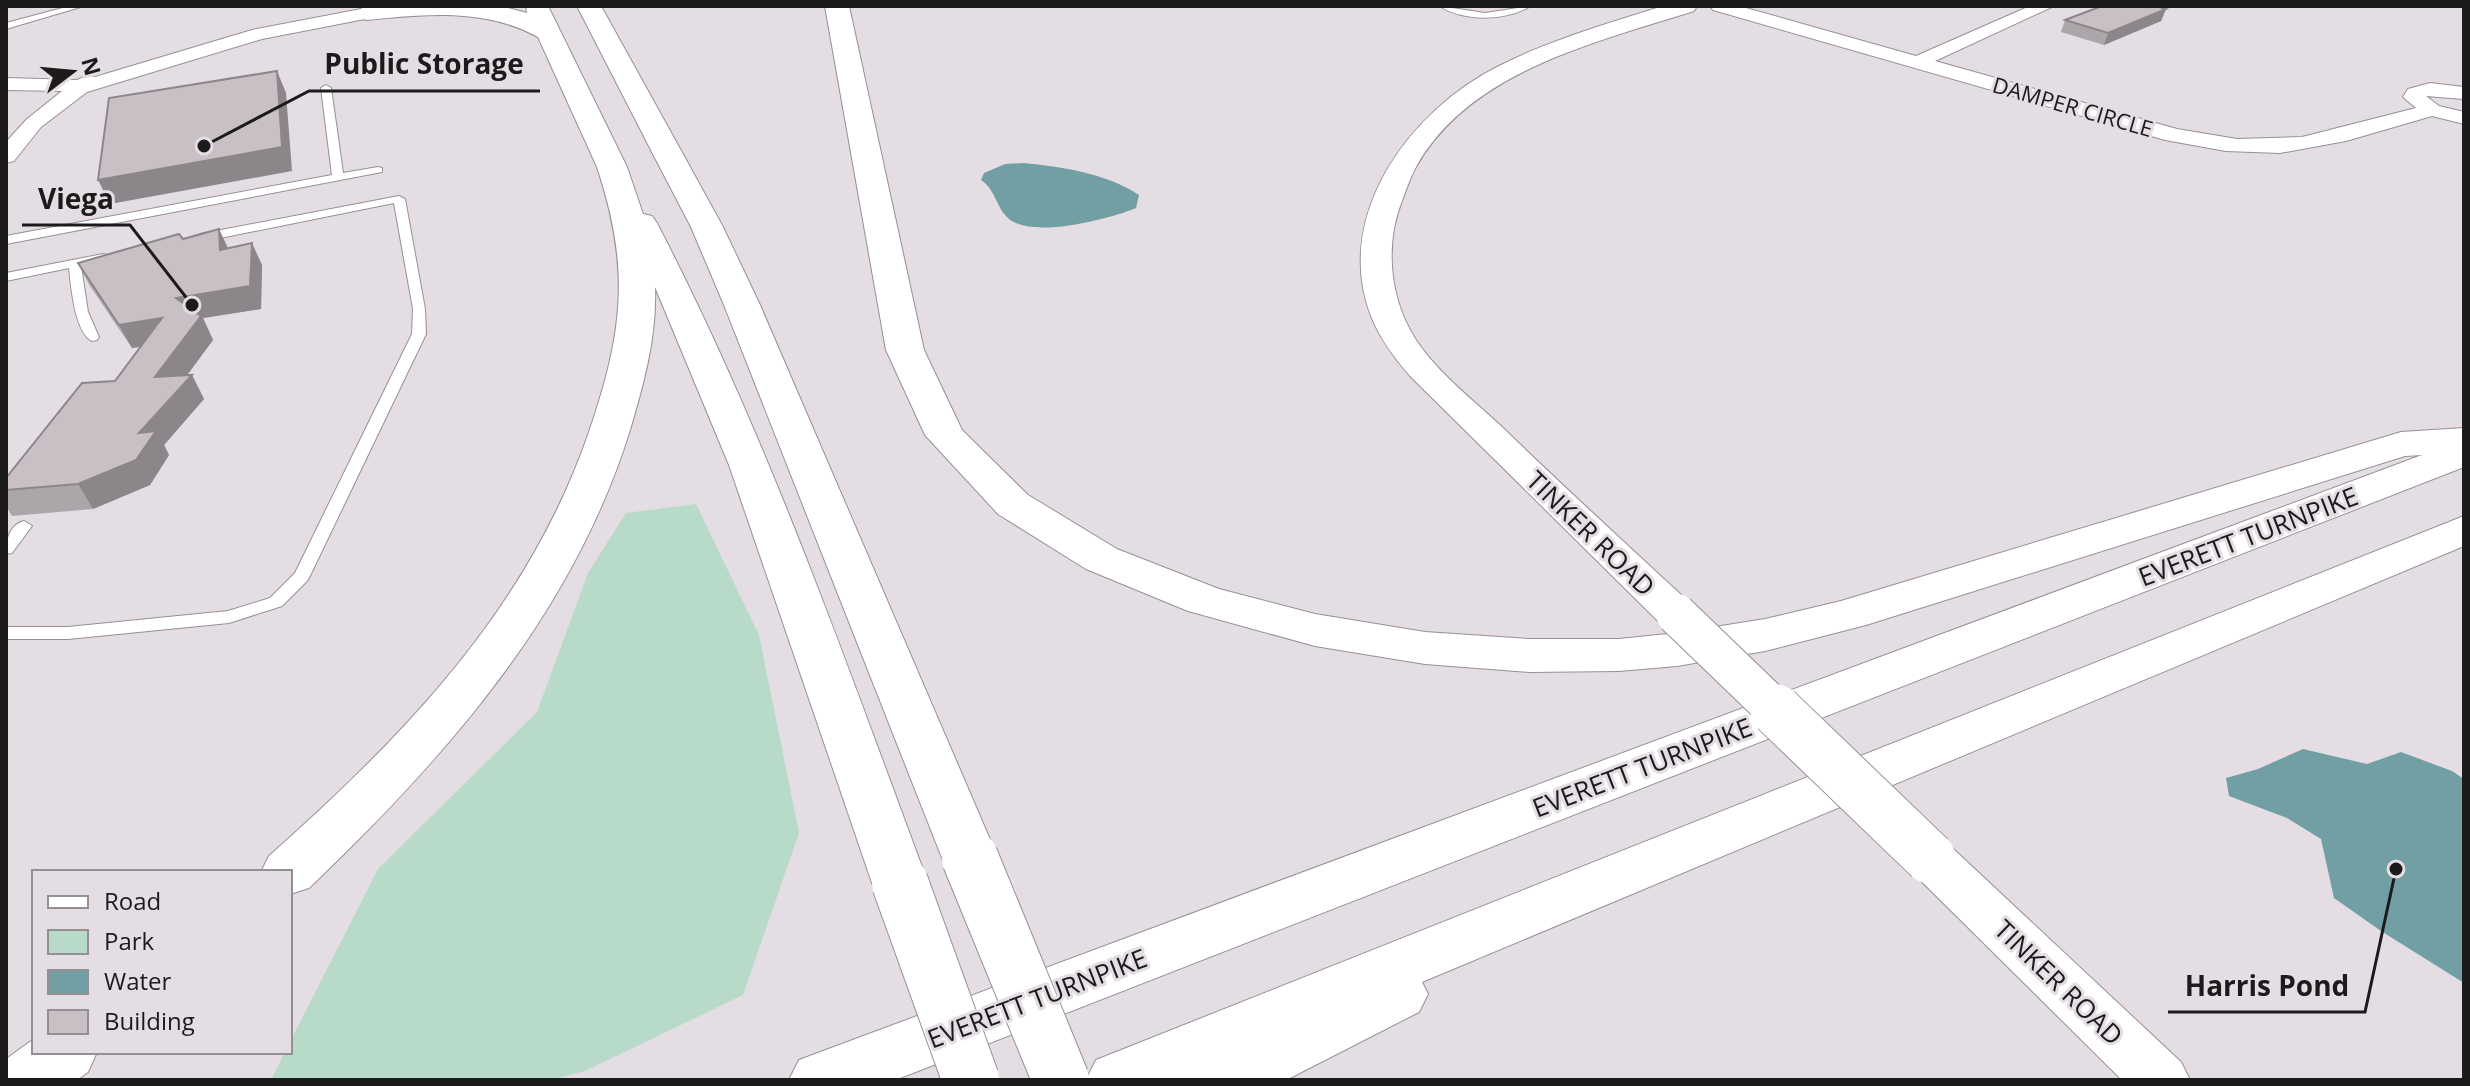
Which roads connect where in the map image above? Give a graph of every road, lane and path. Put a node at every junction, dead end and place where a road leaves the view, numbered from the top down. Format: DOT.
graph roads {
  1 [pos="80,6"];
  2 [pos="341,6"];
  3 [pos="406,6"];
  4 [pos="536,6"];
  5 [pos="589,6"];
  6 [pos="607,6"];
  7 [pos="1443,6"];
  8 [pos="1527,6"];
  9 [pos="1686,6"];
  10 [pos="1719,6"];
  11 [pos="2045,6"];
  12 [pos="837,8"];
  13 [pos="367,13"];
  14 [pos="6,26"];
  15 [pos="549,33"];
  16 [pos="604,34"];
  17 [pos="1918,62"];
  18 [pos="6,84"];
  19 [pos="86,86"];
  20 [pos="326,88"];
  21 [pos="2464,93"];
  22 [pos="2432,110"];
  23 [pos="2464,118"];
  24 [pos="6,156"];
  25 [pos="612,167"];
  26 [pos="378,170"];
  27 [pos="338,178"];
  28 [pos="6,240"];
  29 [pos="183,242"];
  30 [pos="121,254"];
  31 [pos="74,264"];
  32 [pos="6,277"];
  33 [pos="92,337"];
  34 [pos="2464,440"];
  35 [pos="2464,453"];
  36 [pos="24,526"];
  37 [pos="2464,530"];
  38 [pos="6,549"];
  39 [pos="6,633"];
  40 [pos="1740,826"];
  41 [pos="291,870"];
  42 [pos="63,1054"];
  43 [pos="27,1080"];
  44 [pos="821,1080"];
  45 [pos="971,1080"];
  46 [pos="1061,1080"];
  47 [pos="1118,1080"];
  48 [pos="1224,1080"];
  49 [pos="2161,1080"];
  1 -- 14 [label="lane"];
  2 -- 19 [label="street"];
  3 -- 13 [label="street"];
  4 -- 15 [label="main road"];
  5 -- 16 [label="main road"];
  6 -- 16 [label="main road"];
  7 -- 8 [label="lane"];
  9 -- 49 [label="street, TINKER ROAD, bridge"];
  10 -- 17 [label="street, DAMPER CIRCLE"];
  11 -- 17 [label="street"];
  12 -- 34 [label="main road"];
  13 -- 15 [label="main road"];
  13 -- 19 [label="street"];
  15 -- 25 [label="main road"];
  16 -- 46 [label="main road, bridge"];
  17 -- 22 [label="street, DAMPER CIRCLE"];
  18 -- 19 [label="street"];
  19 -- 24 [label="street"];
  20 -- 27 [label="lane"];
  21 -- 22 [label="street"];
  22 -- 23 [label="street, DAMPER CIRCLE"];
  25 -- 41 [label="main road"];
  25 -- 45 [label="main road, bridge"];
  26 -- 27 [label="lane"];
  27 -- 28 [label="lane"];
  29 -- 39 [label="lane"];
  30 -- 31 [label="lane"];
  31 -- 32 [label="lane"];
  31 -- 33 [label="lane"];
  35 -- 44 [label="main road, EVERETT TURNPIKE"];
  36 -- 38 [label="lane"];
  37 -- 40 [label="main road"];
  40 -- 47 [label="main road"];
  40 -- 48 [label="main road"];
  42 -- 43 [label="main road"];
}
